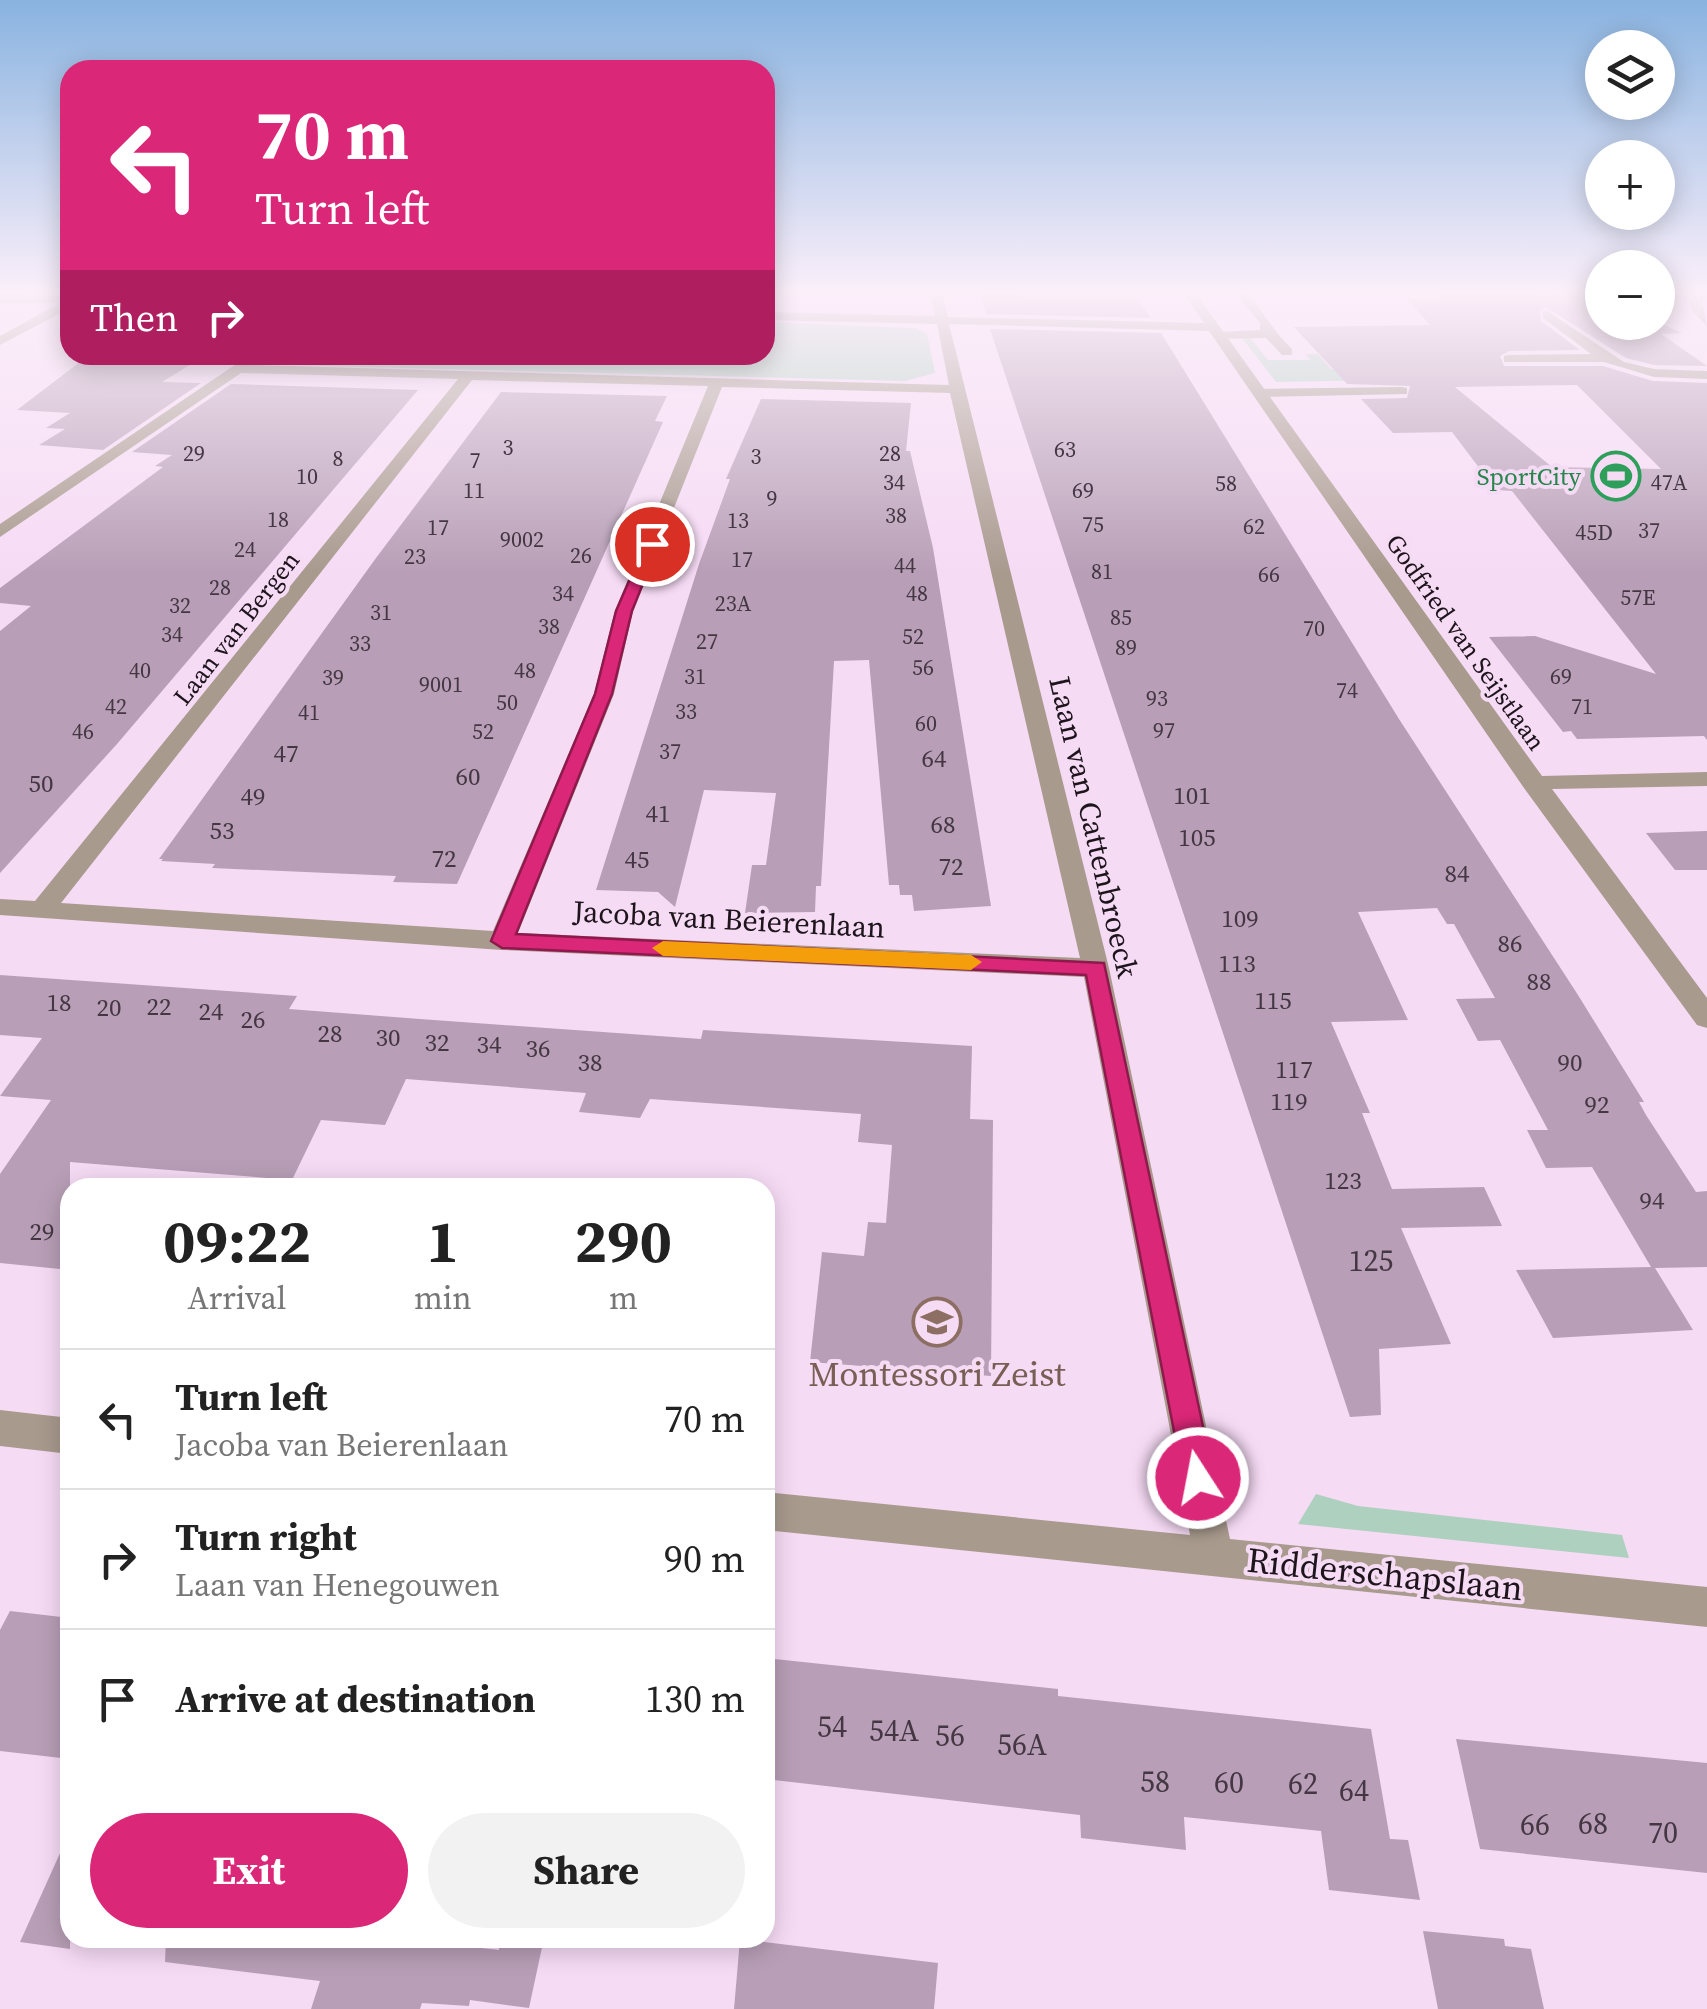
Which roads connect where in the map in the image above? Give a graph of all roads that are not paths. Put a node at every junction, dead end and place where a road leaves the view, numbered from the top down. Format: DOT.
graph roads {
  1 [pos="216,385"];
  2 [pos="461,385"];
  3 [pos="716,385"];
  4 [pos="811,385"];
  5 [pos="955,385"];
  6 [pos="1254,385"];
  7 [pos="956,389"];
  8 [pos="1402,391"];
  9 [pos="1260,393"];
  10 [pos="0,532"];
  11 [pos="1707,780"];
  12 [pos="1532,782"];
  13 [pos="0,907"];
  14 [pos="42,910"];
  15 [pos="502,941"];
  16 [pos="1096,968"];
  17 [pos="1707,1018"];
  18 [pos="0,1428"];
  19 [pos="60,1435"];
  20 [pos="775,1512"];
  21 [pos="1214,1556"];
  22 [pos="1707,1607"];
  1 -- 10 [label="street"];
  2 -- 14 [label="street, Laan van Bergen"];
  3 -- 15 [label="street"];
  4 -- 7 [label="street"];
  5 -- 7 [label="street, Laan van Cattenbroeck"];
  6 -- 9 [label="street, Godfried van Seijstlaan"];
  7 -- 16 [label="street, Laan van Cattenbroeck"];
  8 -- 9 [label="street"];
  9 -- 12 [label="street, Godfried van Seijstlaan"];
  11 -- 12 [label="street"];
  12 -- 17 [label="street, Godfried van Seijstlaan"];
  13 -- 14 [label="street, Jacoba van Beierenlaan"];
  14 -- 15 [label="street, Jacoba van Beierenlaan"];
  15 -- 16 [label="street, Jacoba van Beierenlaan"];
  16 -- 21 [label="street, Laan van Cattenbroeck"];
  18 -- 19 [label="street"];
  20 -- 21 [label="street, Ridderschapslaan"];
  21 -- 22 [label="street, Ridderschapslaan"];
}
